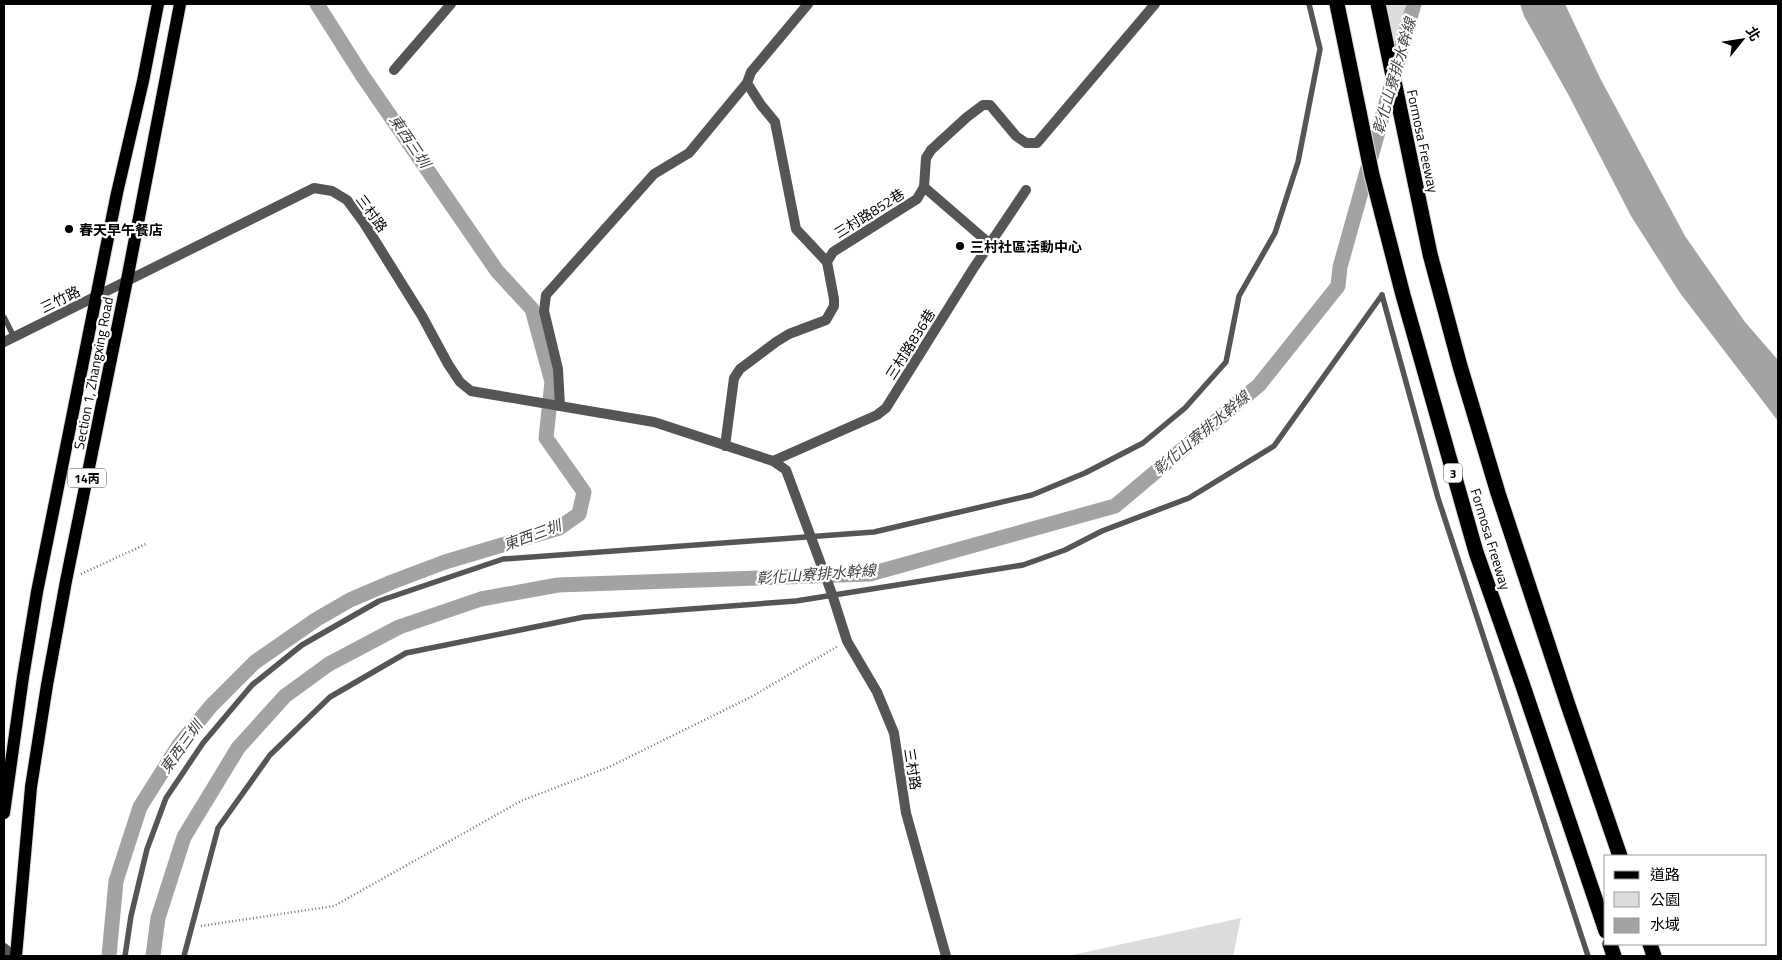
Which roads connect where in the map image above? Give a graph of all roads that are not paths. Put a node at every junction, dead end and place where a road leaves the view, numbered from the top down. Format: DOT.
graph roads {
  1 [pos="158,4"];
  2 [pos="180,4"];
  3 [pos="451,4"];
  4 [pos="808,4"];
  5 [pos="1156,4"];
  6 [pos="1309,4"];
  7 [pos="1337,4"];
  8 [pos="1378,4"];
  9 [pos="394,70"];
  10 [pos="747,83"];
  11 [pos="924,187"];
  12 [pos="1026,190"];
  13 [pos="990,244"];
  14 [pos="827,262"];
  15 [pos="127,280"];
  16 [pos="97,296"];
  17 [pos="4,317"];
  18 [pos="14,337"];
  19 [pos="4,342"];
  20 [pos="557,405"];
  21 [pos="725,446"];
  22 [pos="773,461"];
  23 [pos="809,536"];
  24 [pos="832,594"];
  25 [pos="4,813"];
  26 [pos="1620,855"];
  27 [pos="1604,925"];
  28 [pos="4,948"];
  29 [pos="15,956"];
  30 [pos="125,956"];
  31 [pos="184,956"];
  32 [pos="946,956"];
  33 [pos="1588,956"];
  1 -- 16 [label="main road, Section 1, Zhangxing Road / 14丙"];
  2 -- 15 [label="main road, Section 1, Zhangxing Road / 14丙"];
  3 -- 9 [label="street"];
  4 -- 10 [label="street"];
  5 -- 11 [label="street"];
  6 -- 23 [label="lane"];
  7 -- 27 [label="highway, Formosa Freeway / 3"];
  8 -- 26 [label="highway, Formosa Freeway"];
  10 -- 14 [label="street"];
  10 -- 20 [label="street"];
  11 -- 13 [label="street"];
  11 -- 14 [label="street, 三村路852巷"];
  12 -- 13 [label="street, 三村路836巷"];
  13 -- 22 [label="street, 三村路836巷"];
  14 -- 21 [label="street"];
  15 -- 16 [label="street, 三竹路"];
  15 -- 20 [label="street, 三村路"];
  15 -- 29 [label="main road, Section 1, Zhangxing Road / 14丙"];
  16 -- 18 [label="street, 三竹路"];
  16 -- 25 [label="main road, Section 1, Zhangxing Road / 14丙"];
  17 -- 18 [label="lane"];
  18 -- 19 [label="street, 三竹路"];
  20 -- 21 [label="street"];
  21 -- 22 [label="street"];
  22 -- 23 [label="street"];
  23 -- 24 [label="street, 三村路"];
  23 -- 30 [label="lane"];
  24 -- 31 [label="lane"];
  24 -- 32 [label="street, 三村路"];
  24 -- 33 [label="lane"];
  28 -- 29 [label="street"];
}
